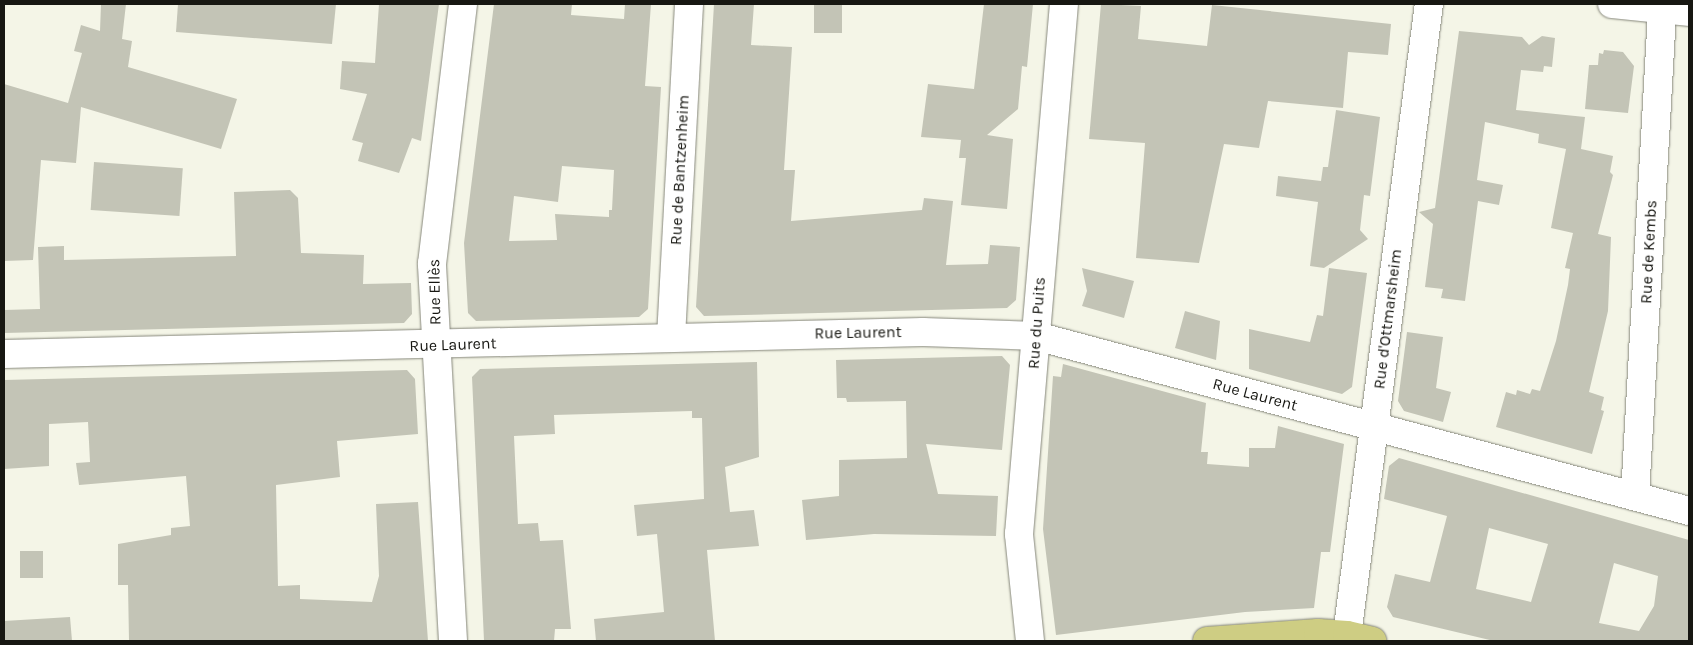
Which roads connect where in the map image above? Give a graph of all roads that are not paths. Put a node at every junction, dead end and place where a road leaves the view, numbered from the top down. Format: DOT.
graph roads {
  1 [pos="463,4"];
  2 [pos="689,4"];
  3 [pos="1064,4"];
  4 [pos="1429,4"];
  5 [pos="1612,4"];
  6 [pos="1662,9"];
  7 [pos="1689,12"];
  8 [pos="1036,336"];
  9 [pos="670,337"];
  10 [pos="436,346"];
  11 [pos="4,354"];
  12 [pos="1374,427"];
  13 [pos="1636,496"];
  14 [pos="1689,511"];
  15 [pos="1360,638"];
  16 [pos="453,641"];
  17 [pos="1030,641"];
  18 [pos="1207,641"];
  1 -- 10 [label="street, Rue Ellès"];
  2 -- 9 [label="street, Rue de Bantzenheim"];
  3 -- 8 [label="street, Rue du Puits"];
  4 -- 12 [label="street, Rue d'Ottmarsheim"];
  5 -- 6 [label="street"];
  6 -- 7 [label="street"];
  6 -- 13 [label="street, Rue de Kembs"];
  8 -- 9 [label="street, Rue Laurent"];
  8 -- 12 [label="street, Rue Laurent"];
  8 -- 17 [label="street, Rue du Puits"];
  9 -- 10 [label="street, Rue Laurent"];
  10 -- 11 [label="street, Rue Laurent"];
  10 -- 16 [label="street, Rue Ellès"];
  12 -- 13 [label="street, Rue Laurent"];
  12 -- 15 [label="street, Rue d'Ottmarsheim"];
  13 -- 14 [label="street, Rue Laurent"];
  15 -- 18 [label="main road"];
}
